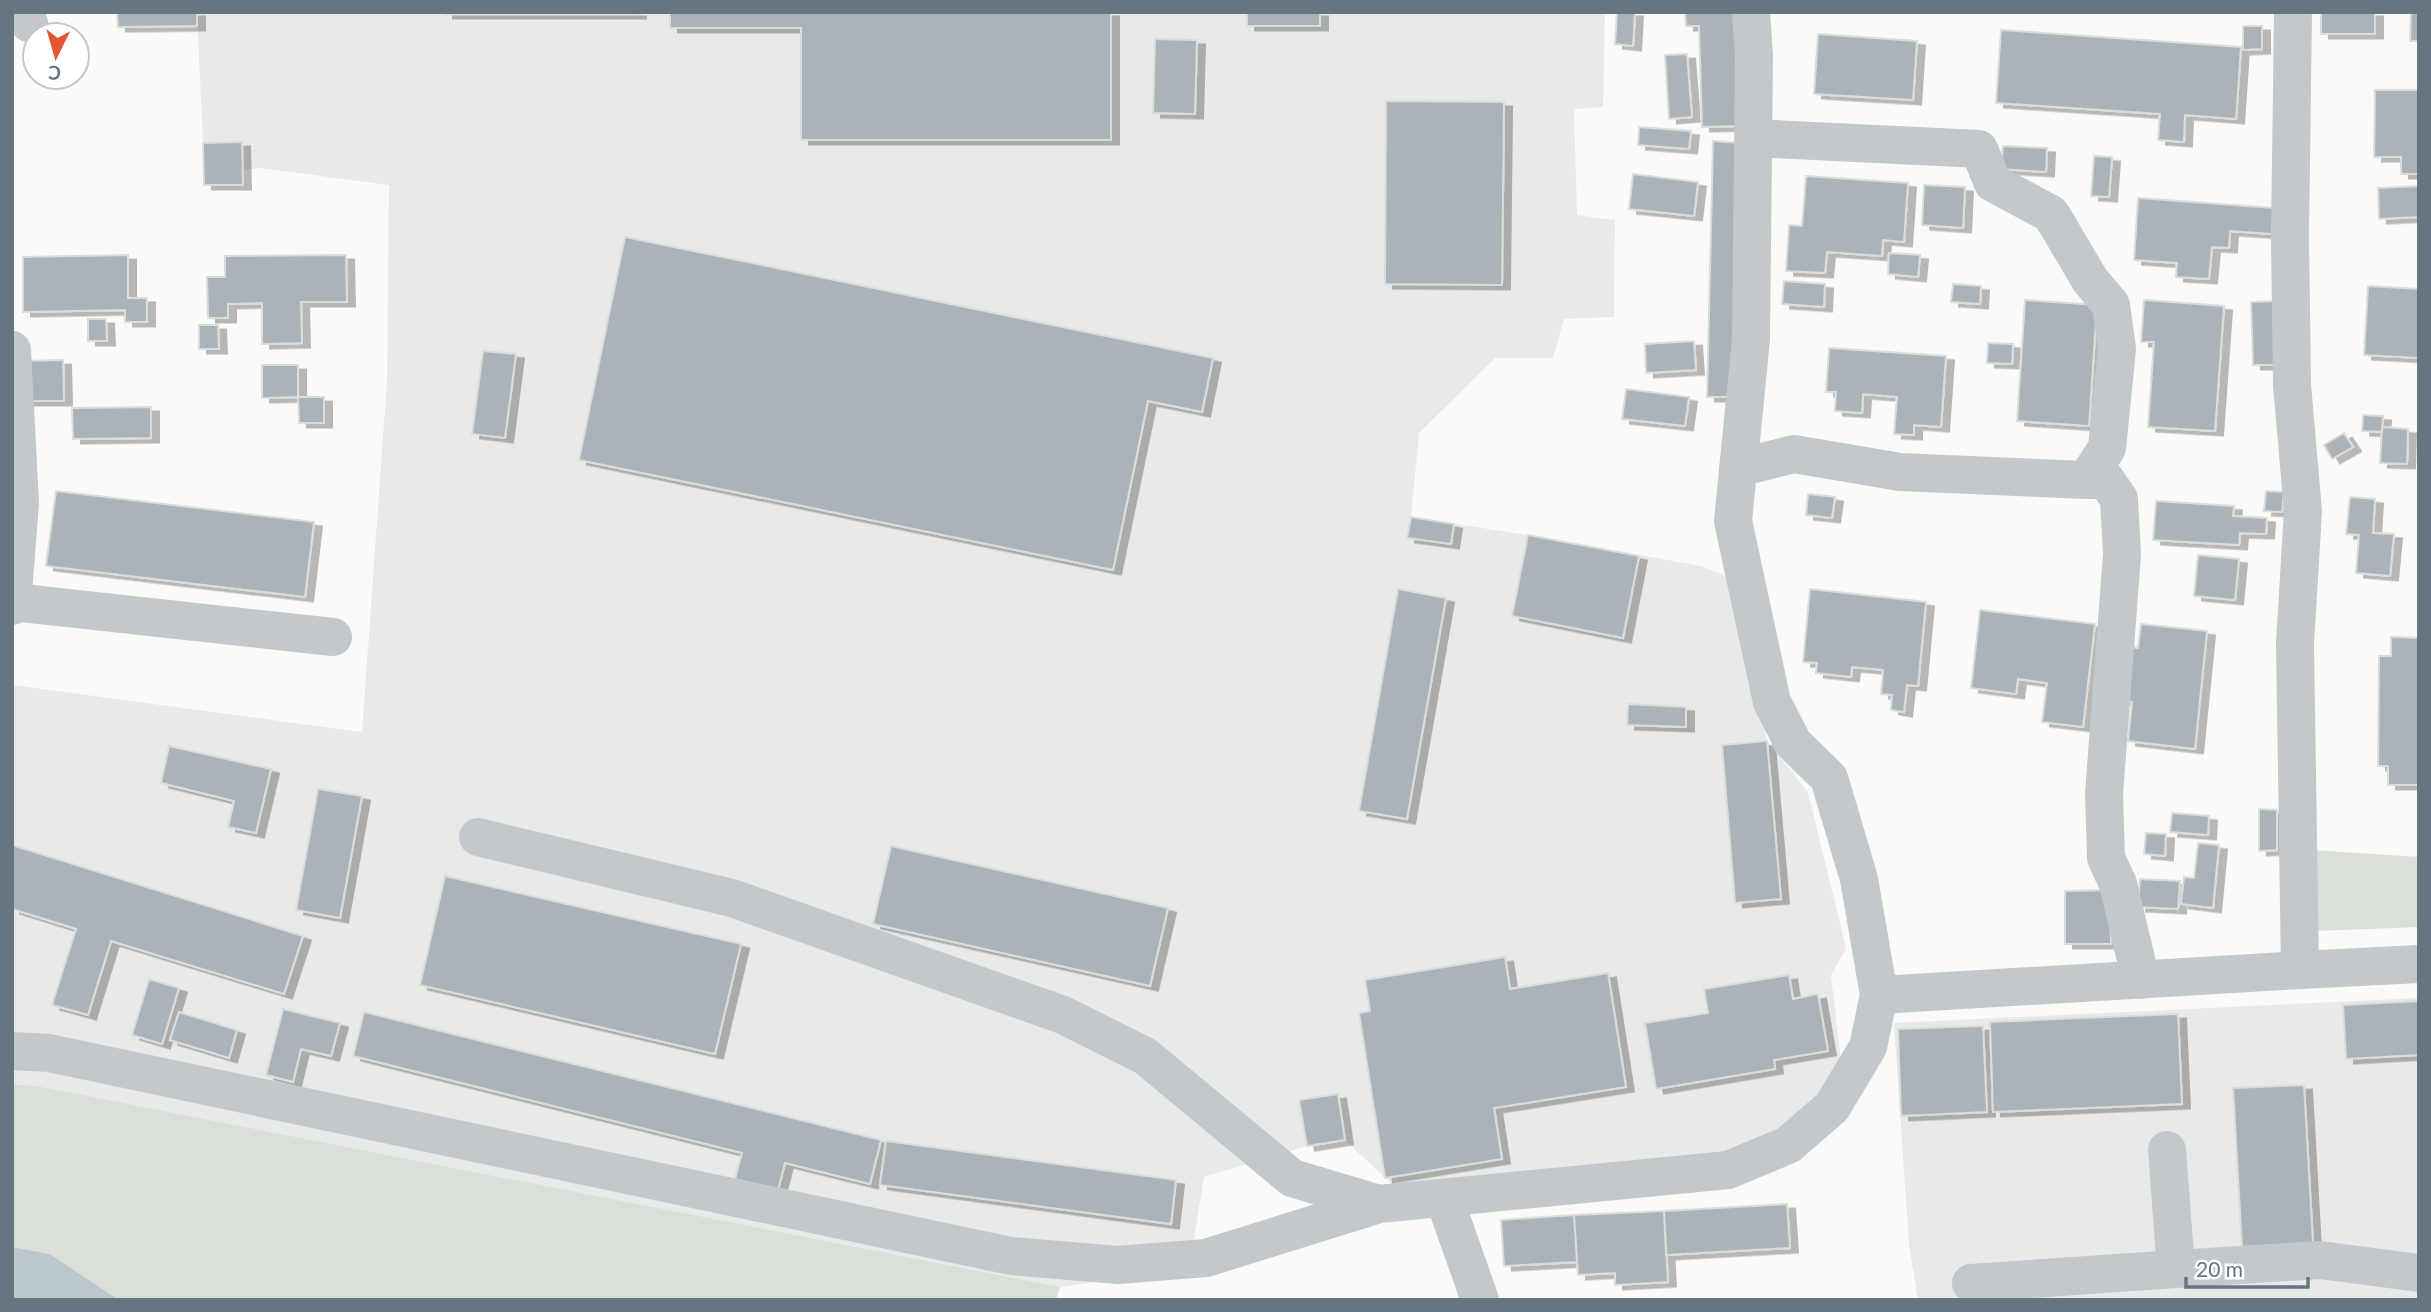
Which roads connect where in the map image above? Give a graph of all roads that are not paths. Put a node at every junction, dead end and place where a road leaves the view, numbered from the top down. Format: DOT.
graph roads {
  1 [pos="1751,12"];
  2 [pos="2293,12"];
  3 [pos="1754,138"];
  4 [pos="12,350"];
  5 [pos="1738,468"];
  6 [pos="2086,480"];
  7 [pos="16,501"];
  8 [pos="12,604"];
  9 [pos="333,637"];
  10 [pos="478,837"];
  11 [pos="2419,964"];
  12 [pos="2300,970"];
  13 [pos="2141,980"];
  14 [pos="1879,995"];
  15 [pos="12,1051"];
  16 [pos="2167,1150"];
  17 [pos="1444,1198"];
  18 [pos="1379,1204"];
  19 [pos="2176,1269"];
  20 [pos="2419,1273"];
  21 [pos="1971,1283"];
  22 [pos="1480,1300"];
  1 -- 3 [label="street"];
  2 -- 12 [label="street"];
  3 -- 5 [label="street"];
  3 -- 6 [label="street"];
  4 -- 7 [label="street"];
  5 -- 6 [label="street"];
  5 -- 14 [label="street"];
  6 -- 13 [label="street"];
  7 -- 8 [label="street"];
  8 -- 9 [label="street"];
  10 -- 18 [label="street"];
  11 -- 12 [label="street"];
  12 -- 13 [label="street"];
  13 -- 14 [label="street"];
  14 -- 17 [label="street"];
  15 -- 18 [label="street"];
  16 -- 19 [label="street"];
  17 -- 18 [label="street"];
  17 -- 22 [label="street"];
  19 -- 20 [label="street"];
  19 -- 21 [label="street"];
}
